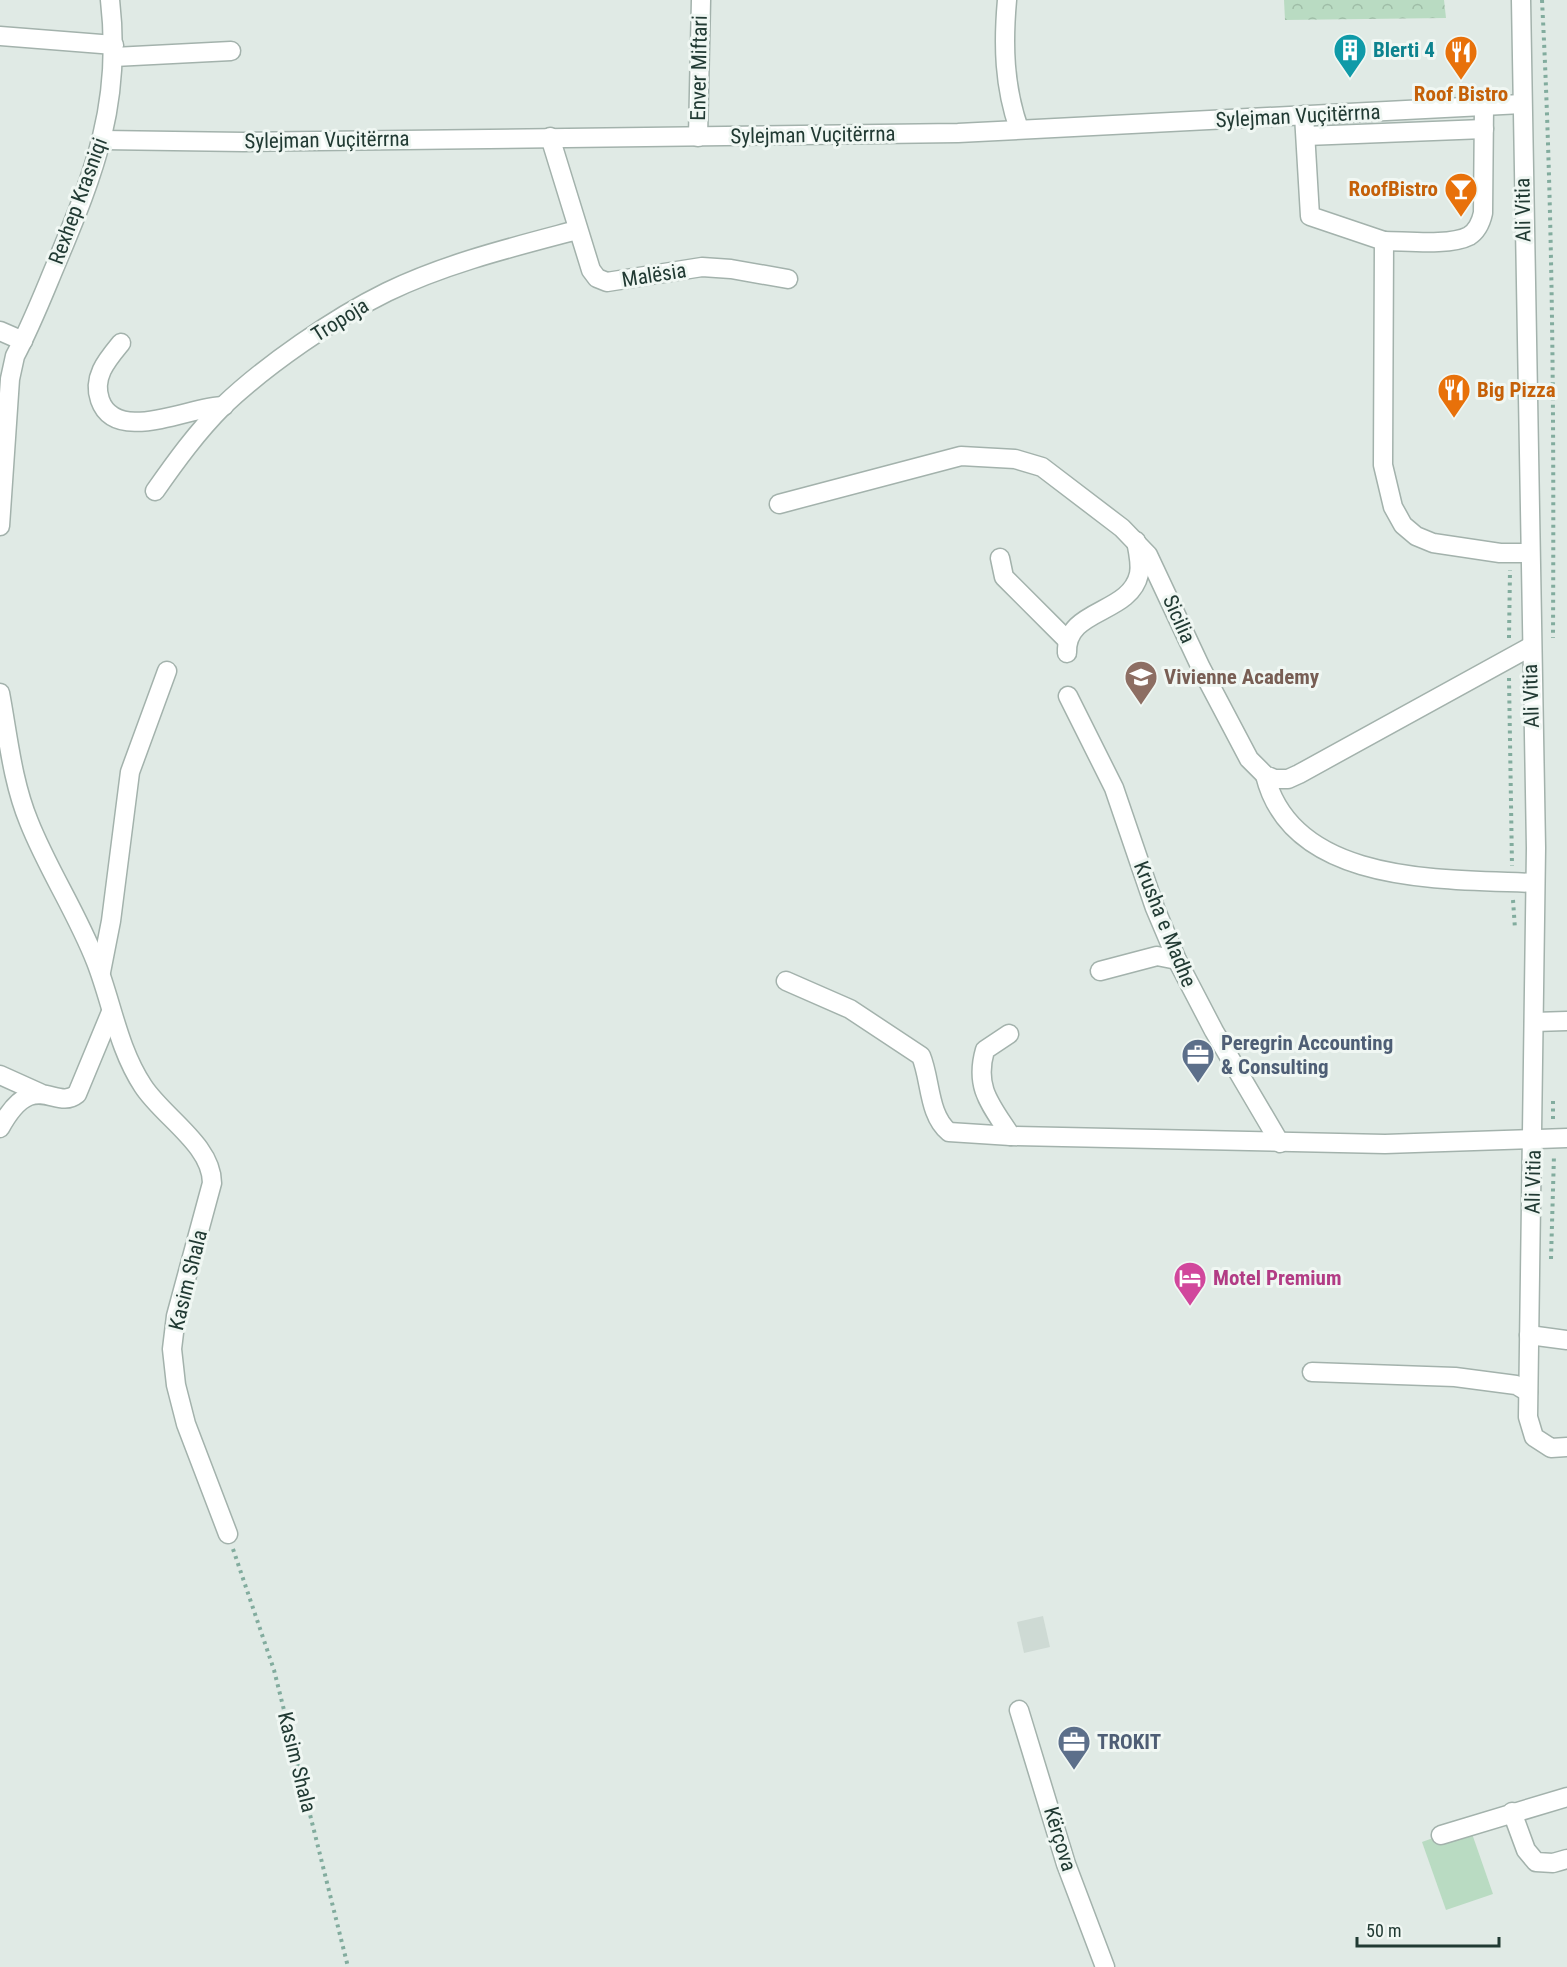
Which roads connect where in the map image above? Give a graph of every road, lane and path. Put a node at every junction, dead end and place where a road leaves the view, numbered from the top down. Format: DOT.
graph roads {
  1 [pos="110,0"];
  2 [pos="700,0"];
  3 [pos="1007,0"];
  4 [pos="1521,0"];
  5 [pos="0,36"];
  6 [pos="114,51"];
  7 [pos="231,51"];
  8 [pos="1522,104"];
  9 [pos="1484,106"];
  10 [pos="1421,109"];
  11 [pos="1304,115"];
  12 [pos="1019,129"];
  13 [pos="1484,129"];
  14 [pos="1422,132"];
  15 [pos="698,136"];
  16 [pos="1306,136"];
  17 [pos="550,137"];
  18 [pos="103,140"];
  19 [pos="577,230"];
  20 [pos="1384,241"];
  21 [pos="788,279"];
  22 [pos="0,331"];
  23 [pos="23,341"];
  24 [pos="121,343"];
  25 [pos="224,406"];
  26 [pos="155,491"];
  27 [pos="779,504"];
  28 [pos="0,526"];
  29 [pos="1136,539"];
  30 [pos="1530,553"];
  31 [pos="1000,558"];
  32 [pos="1530,647"];
  33 [pos="167,671"];
  34 [pos="0,693"];
  35 [pos="1068,696"];
  36 [pos="1265,775"];
  37 [pos="1535,883"];
  38 [pos="1177,960"];
  39 [pos="1100,971"];
  40 [pos="101,973"];
  41 [pos="786,981"];
  42 [pos="111,1012"];
  43 [pos="1567,1021"];
  44 [pos="1534,1022"];
  45 [pos="1009,1034"];
  46 [pos="0,1075"];
  47 [pos="40,1093"];
  48 [pos="0,1128"];
  49 [pos="1011,1136"];
  50 [pos="1534,1138"];
  51 [pos="1567,1138"];
  52 [pos="1280,1143"];
  53 [pos="1529,1335"];
  54 [pos="1567,1340"];
  55 [pos="1312,1371"];
  56 [pos="1528,1392"];
  57 [pos="1567,1447"];
  58 [pos="228,1534"];
  59 [pos="1019,1710"];
  60 [pos="1567,1797"];
  61 [pos="1512,1812"];
  62 [pos="1441,1835"];
  63 [pos="1567,1859"];
  64 [pos="348,1967"];
  65 [pos="1105,1967"];
  1 -- 6 [label="street, Rexhep Krasniqi"];
  2 -- 15 [label="street, Enver Miftari"];
  3 -- 12 [label="street"];
  4 -- 8 [label="street, Ali Vitia"];
  5 -- 6 [label="street"];
  6 -- 7 [label="street"];
  6 -- 18 [label="street, Rexhep Krasniqi"];
  8 -- 9 [label="street, Sylejman Vuçitërrna"];
  8 -- 30 [label="street, Ali Vitia"];
  9 -- 10 [label="street, Sylejman Vuçitërrna"];
  9 -- 13 [label="street"];
  10 -- 11 [label="street, Sylejman Vuçitërrna"];
  10 -- 14 [label="street"];
  11 -- 12 [label="street, Sylejman Vuçitërrna"];
  11 -- 16 [label="street"];
  12 -- 15 [label="street, Sylejman Vuçitërrna"];
  13 -- 14 [label="street"];
  13 -- 20 [label="street"];
  14 -- 16 [label="street"];
  15 -- 17 [label="street, Sylejman Vuçitërrna"];
  16 -- 20 [label="street"];
  17 -- 18 [label="street, Sylejman Vuçitërrna"];
  17 -- 19 [label="street, Malësia"];
  18 -- 23 [label="street, Rexhep Krasniqi"];
  19 -- 21 [label="street, Malësia"];
  19 -- 25 [label="street, Tropoja"];
  20 -- 30 [label="street"];
  22 -- 23 [label="street"];
  23 -- 28 [label="street"];
  24 -- 25 [label="street"];
  25 -- 26 [label="street, Tropoja"];
  27 -- 29 [label="street, Sicilia"];
  29 -- 31 [label="street"];
  29 -- 36 [label="street, Sicilia"];
  30 -- 32 [label="street, Ali Vitia"];
  32 -- 36 [label="street"];
  32 -- 37 [label="street, Ali Vitia"];
  33 -- 40 [label="street"];
  34 -- 40 [label="street, Kasim Shala"];
  35 -- 38 [label="street, Krusha e Madhe"];
  36 -- 37 [label="street, Sicilia"];
  37 -- 44 [label="street, Ali Vitia"];
  38 -- 39 [label="street"];
  38 -- 52 [label="street, Krusha e Madhe"];
  40 -- 42 [label="street, Kasim Shala"];
  41 -- 49 [label="street"];
  42 -- 47 [label="street"];
  42 -- 58 [label="street, Kasim Shala"];
  43 -- 44 [label="street"];
  44 -- 50 [label="street, Ali Vitia"];
  45 -- 49 [label="street"];
  46 -- 47 [label="street"];
  47 -- 48 [label="street"];
  49 -- 52 [label="street"];
  50 -- 51 [label="street"];
  50 -- 52 [label="street"];
  50 -- 53 [label="street, Ali Vitia"];
  53 -- 54 [label="street"];
  53 -- 56 [label="street, Ali Vitia"];
  55 -- 56 [label="street"];
  56 -- 57 [label="street, Ali Vitia"];
  58 -- 64 [label="path, Kasim Shala"];
  59 -- 65 [label="street, Kërçova"];
  60 -- 61 [label="street"];
  61 -- 62 [label="street"];
  61 -- 63 [label="street"];
}
